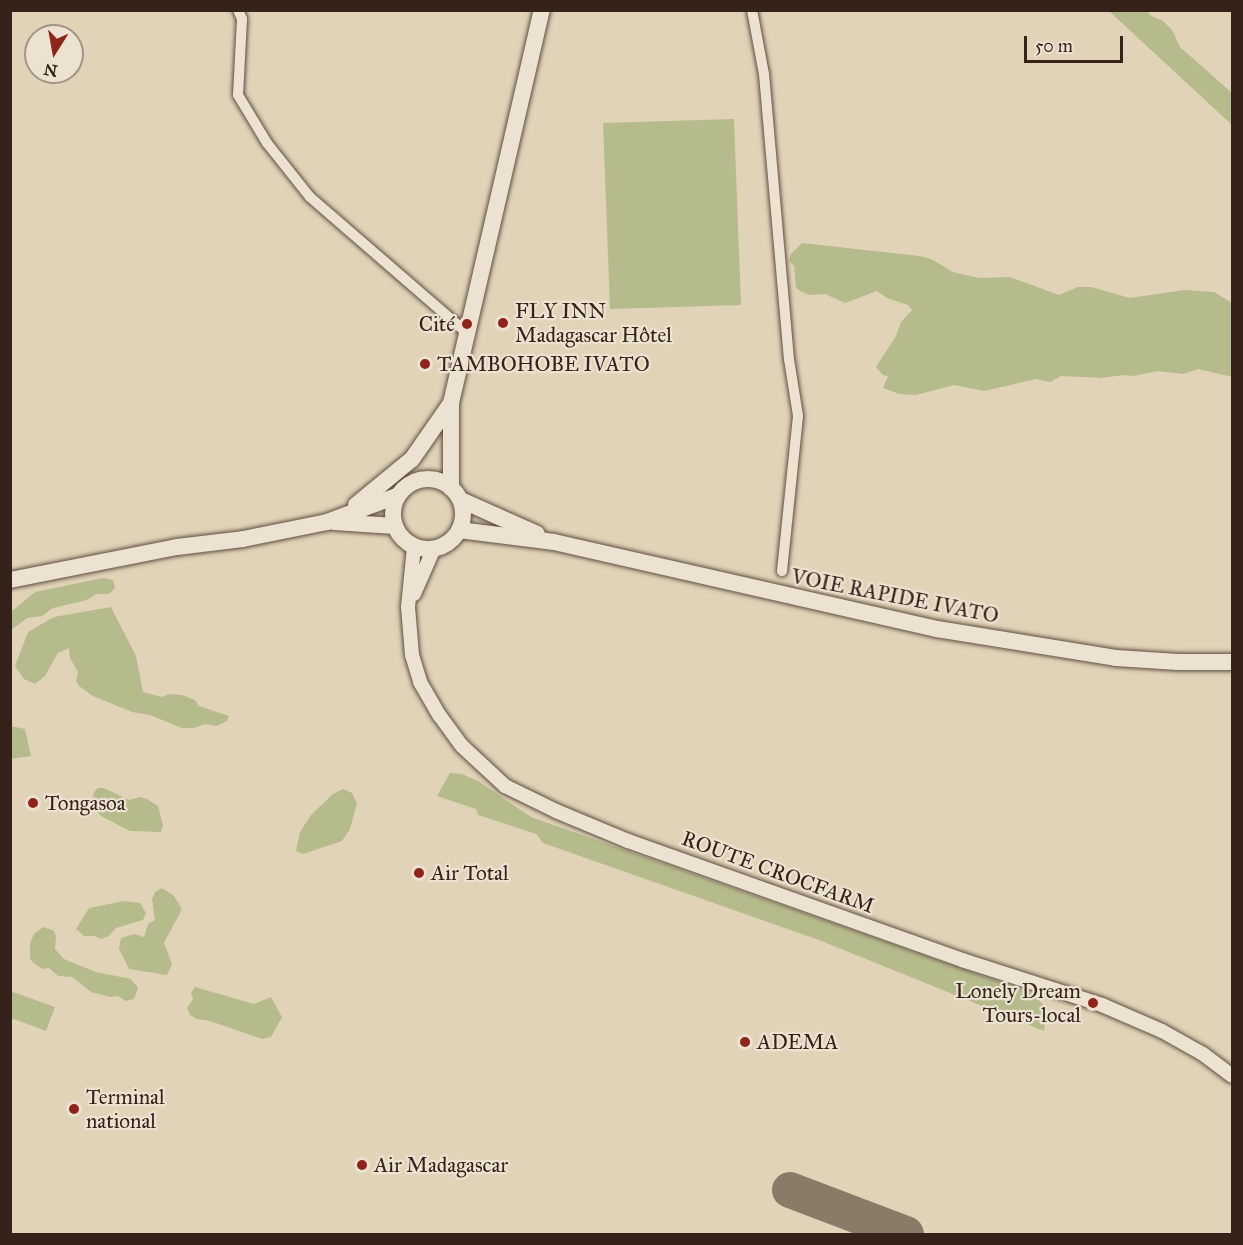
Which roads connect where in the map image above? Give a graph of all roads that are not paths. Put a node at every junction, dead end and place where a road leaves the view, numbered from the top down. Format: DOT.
graph roads {
  1 [pos="238,10"];
  2 [pos="542,10"];
  3 [pos="752,10"];
  4 [pos="468,334"];
  5 [pos="451,404"];
  6 [pos="403,490"];
  7 [pos="456,494"];
  8 [pos="328,522"];
  9 [pos="394,526"];
  10 [pos="459,530"];
  11 [pos="554,542"];
  12 [pos="414,547"];
  13 [pos="434,548"];
  14 [pos="782,571"];
  15 [pos="10,580"];
  16 [pos="408,607"];
  17 [pos="1233,662"];
  18 [pos="1233,1076"];
  1 -- 4 [label="street"];
  2 -- 4 [label="main road"];
  3 -- 14 [label="street"];
  4 -- 5 [label="main road"];
  5 -- 6 [label="main road"];
  5 -- 7 [label="main road"];
  5 -- 8 [label="main road"];
  6 -- 7 [label="main road"];
  6 -- 8 [label="main road"];
  6 -- 9 [label="main road"];
  7 -- 10 [label="main road"];
  7 -- 11 [label="main road"];
  8 -- 9 [label="main road"];
  8 -- 15 [label="main road"];
  9 -- 12 [label="main road"];
  10 -- 11 [label="main road"];
  10 -- 13 [label="main road"];
  11 -- 17 [label="main road, VOIE RAPIDE IVATO"];
  12 -- 13 [label="main road"];
  12 -- 16 [label="street, ROUTE CROCFARM"];
  13 -- 16 [label="street, ROUTE CROCFARM"];
  16 -- 18 [label="street, ROUTE CROCFARM"];
}
